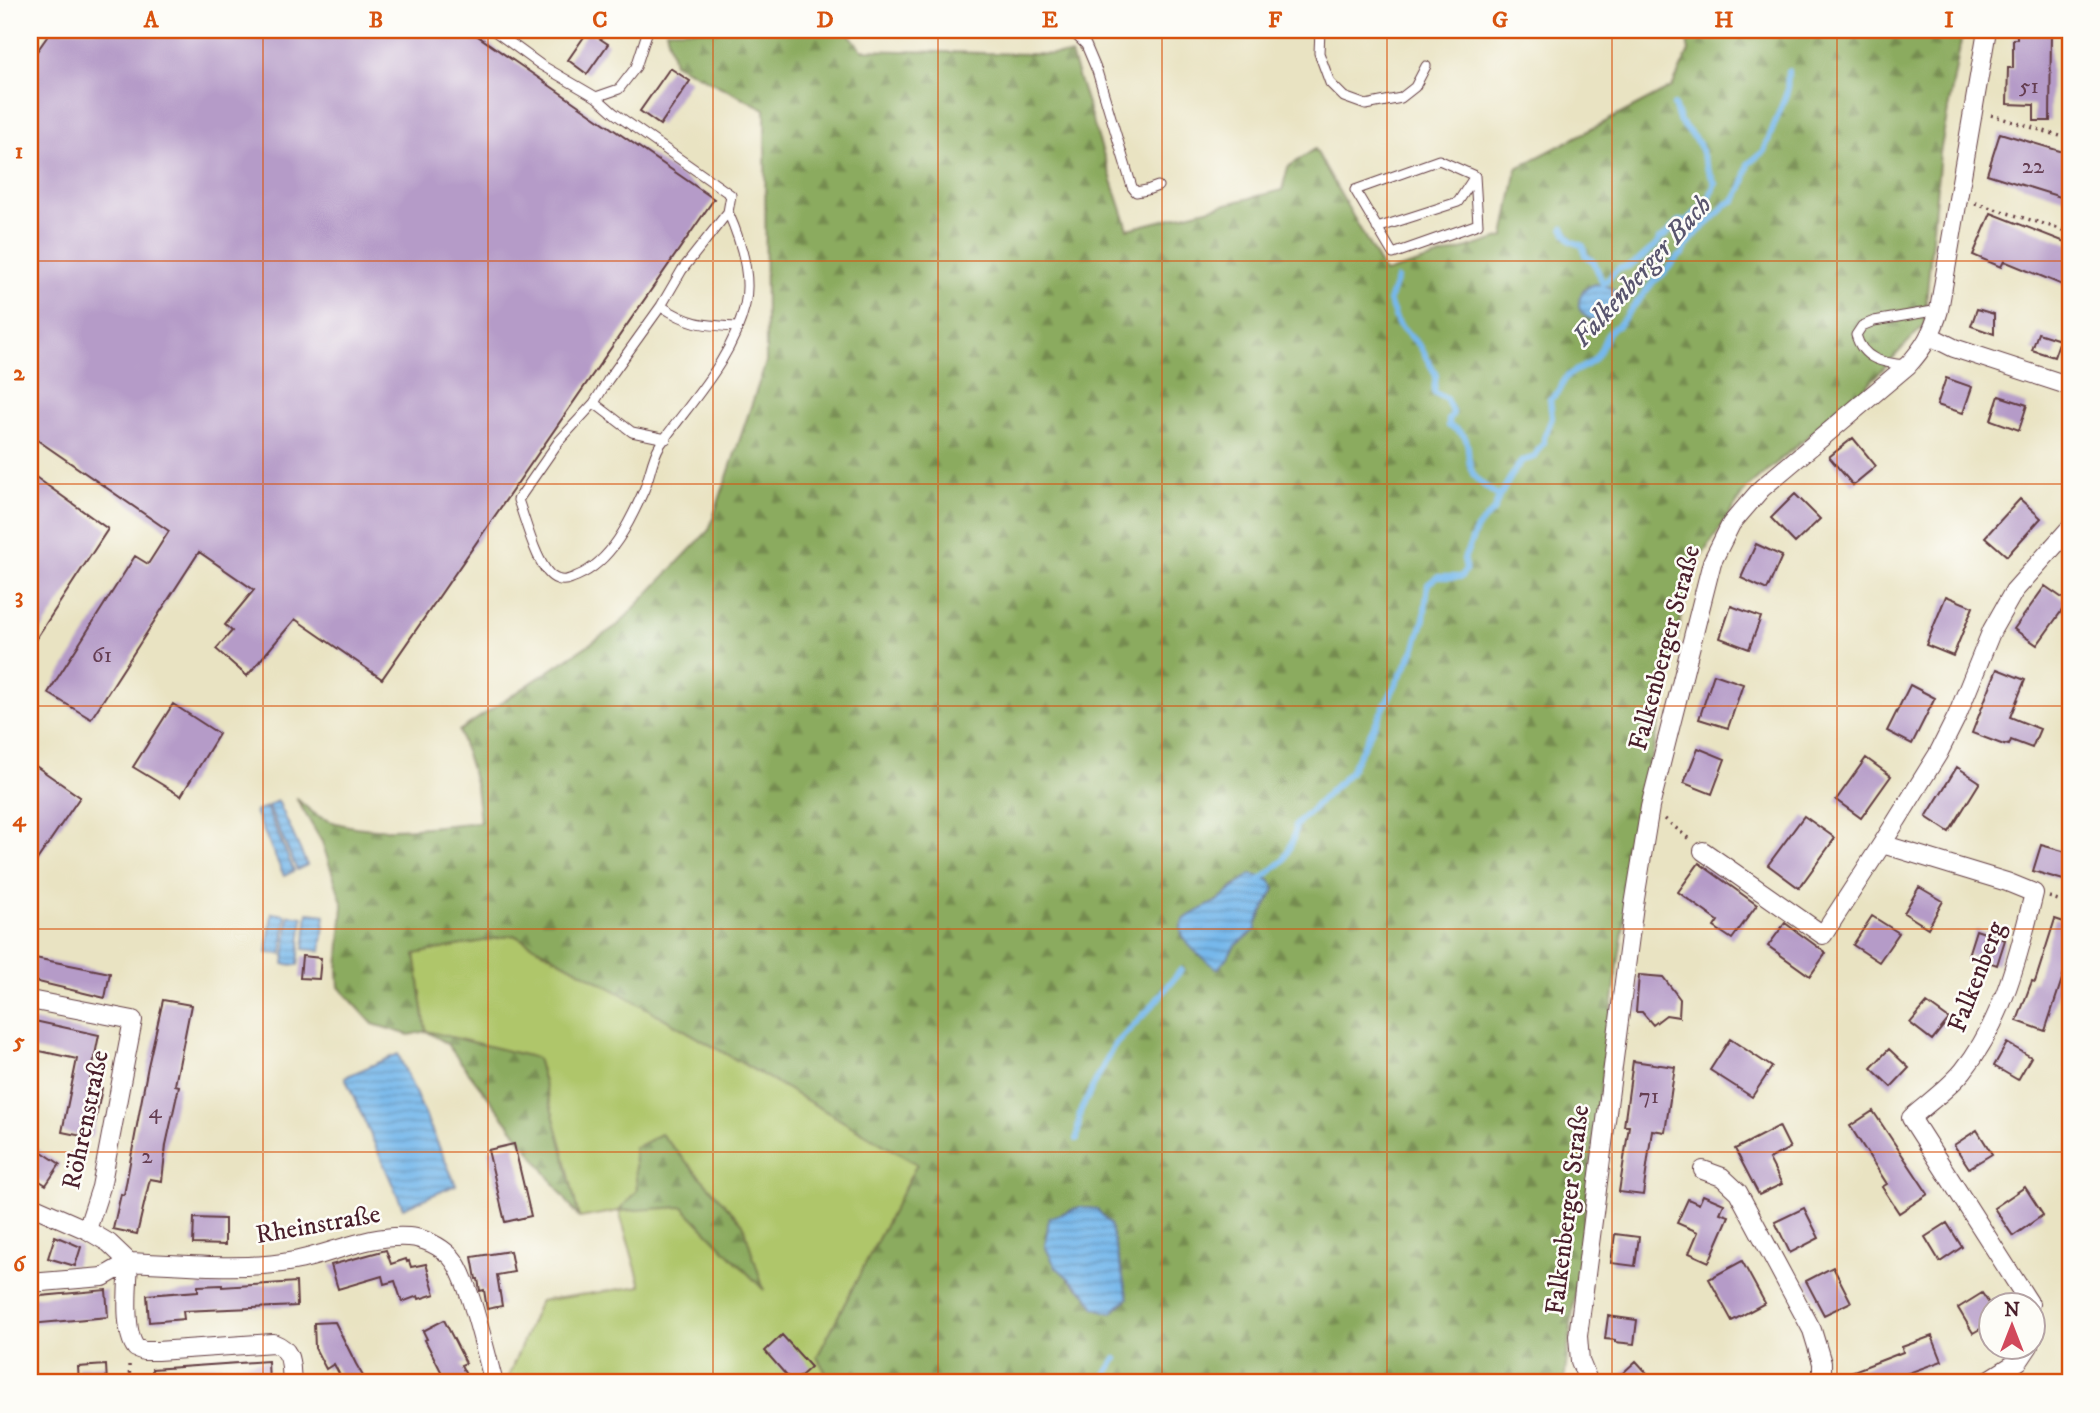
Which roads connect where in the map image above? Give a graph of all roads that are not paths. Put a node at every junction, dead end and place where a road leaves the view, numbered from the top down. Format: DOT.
graph roads {
  1 [pos="493,30"];
  2 [pos="648,30"];
  3 [pos="1063,30"];
  4 [pos="1320,30"];
  5 [pos="1987,30"];
  6 [pos="1426,66"];
  7 [pos="596,97"];
  8 [pos="1475,176"];
  9 [pos="1158,186"];
  10 [pos="728,212"];
  11 [pos="1377,228"];
  12 [pos="661,306"];
  13 [pos="1940,310"];
  14 [pos="737,327"];
  15 [pos="1930,336"];
  16 [pos="1908,365"];
  17 [pos="2070,386"];
  18 [pos="594,403"];
  19 [pos="666,439"];
  20 [pos="2070,528"];
  21 [pos="1882,844"];
  22 [pos="1703,851"];
  23 [pos="30,1000"];
  24 [pos="1703,1170"];
  25 [pos="30,1205"];
  26 [pos="87,1230"];
  27 [pos="129,1262"];
  28 [pos="30,1283"];
  29 [pos="2021,1290"];
  30 [pos="2019,1360"];
  31 [pos="1583,1379"];
  32 [pos="292,1383"];
  33 [pos="494,1383"];
  34 [pos="1822,1383"];
  35 [pos="1984,1383"];
  1 -- 7 [label="lane"];
  2 -- 7 [label="lane"];
  3 -- 9 [label="lane"];
  4 -- 6 [label="lane"];
  5 -- 13 [label="street, Falkenberger Straße"];
  7 -- 10 [label="lane"];
  8 -- 11 [label="lane"];
  8 -- 11 [label="lane"];
  8 -- 11 [label="lane"];
  10 -- 12 [label="lane"];
  10 -- 14 [label="lane"];
  12 -- 14 [label="lane"];
  12 -- 18 [label="lane"];
  13 -- 15 [label="street, Falkenberger Straße"];
  13 -- 16 [label="lane"];
  14 -- 19 [label="lane"];
  15 -- 16 [label="street, Falkenberger Straße"];
  15 -- 17 [label="street"];
  16 -- 31 [label="street, Falkenberger Straße"];
  18 -- 19 [label="lane"];
  18 -- 19 [label="lane"];
  20 -- 21 [label="street"];
  21 -- 22 [label="street"];
  21 -- 29 [label="street, Falkenberg"];
  23 -- 26 [label="street, Röhrenstraße"];
  24 -- 34 [label="street"];
  25 -- 26 [label="street"];
  26 -- 27 [label="street"];
  27 -- 28 [label="street"];
  27 -- 32 [label="street"];
  27 -- 33 [label="street, Rheinstraße"];
  30 -- 35 [label="street"];
}
